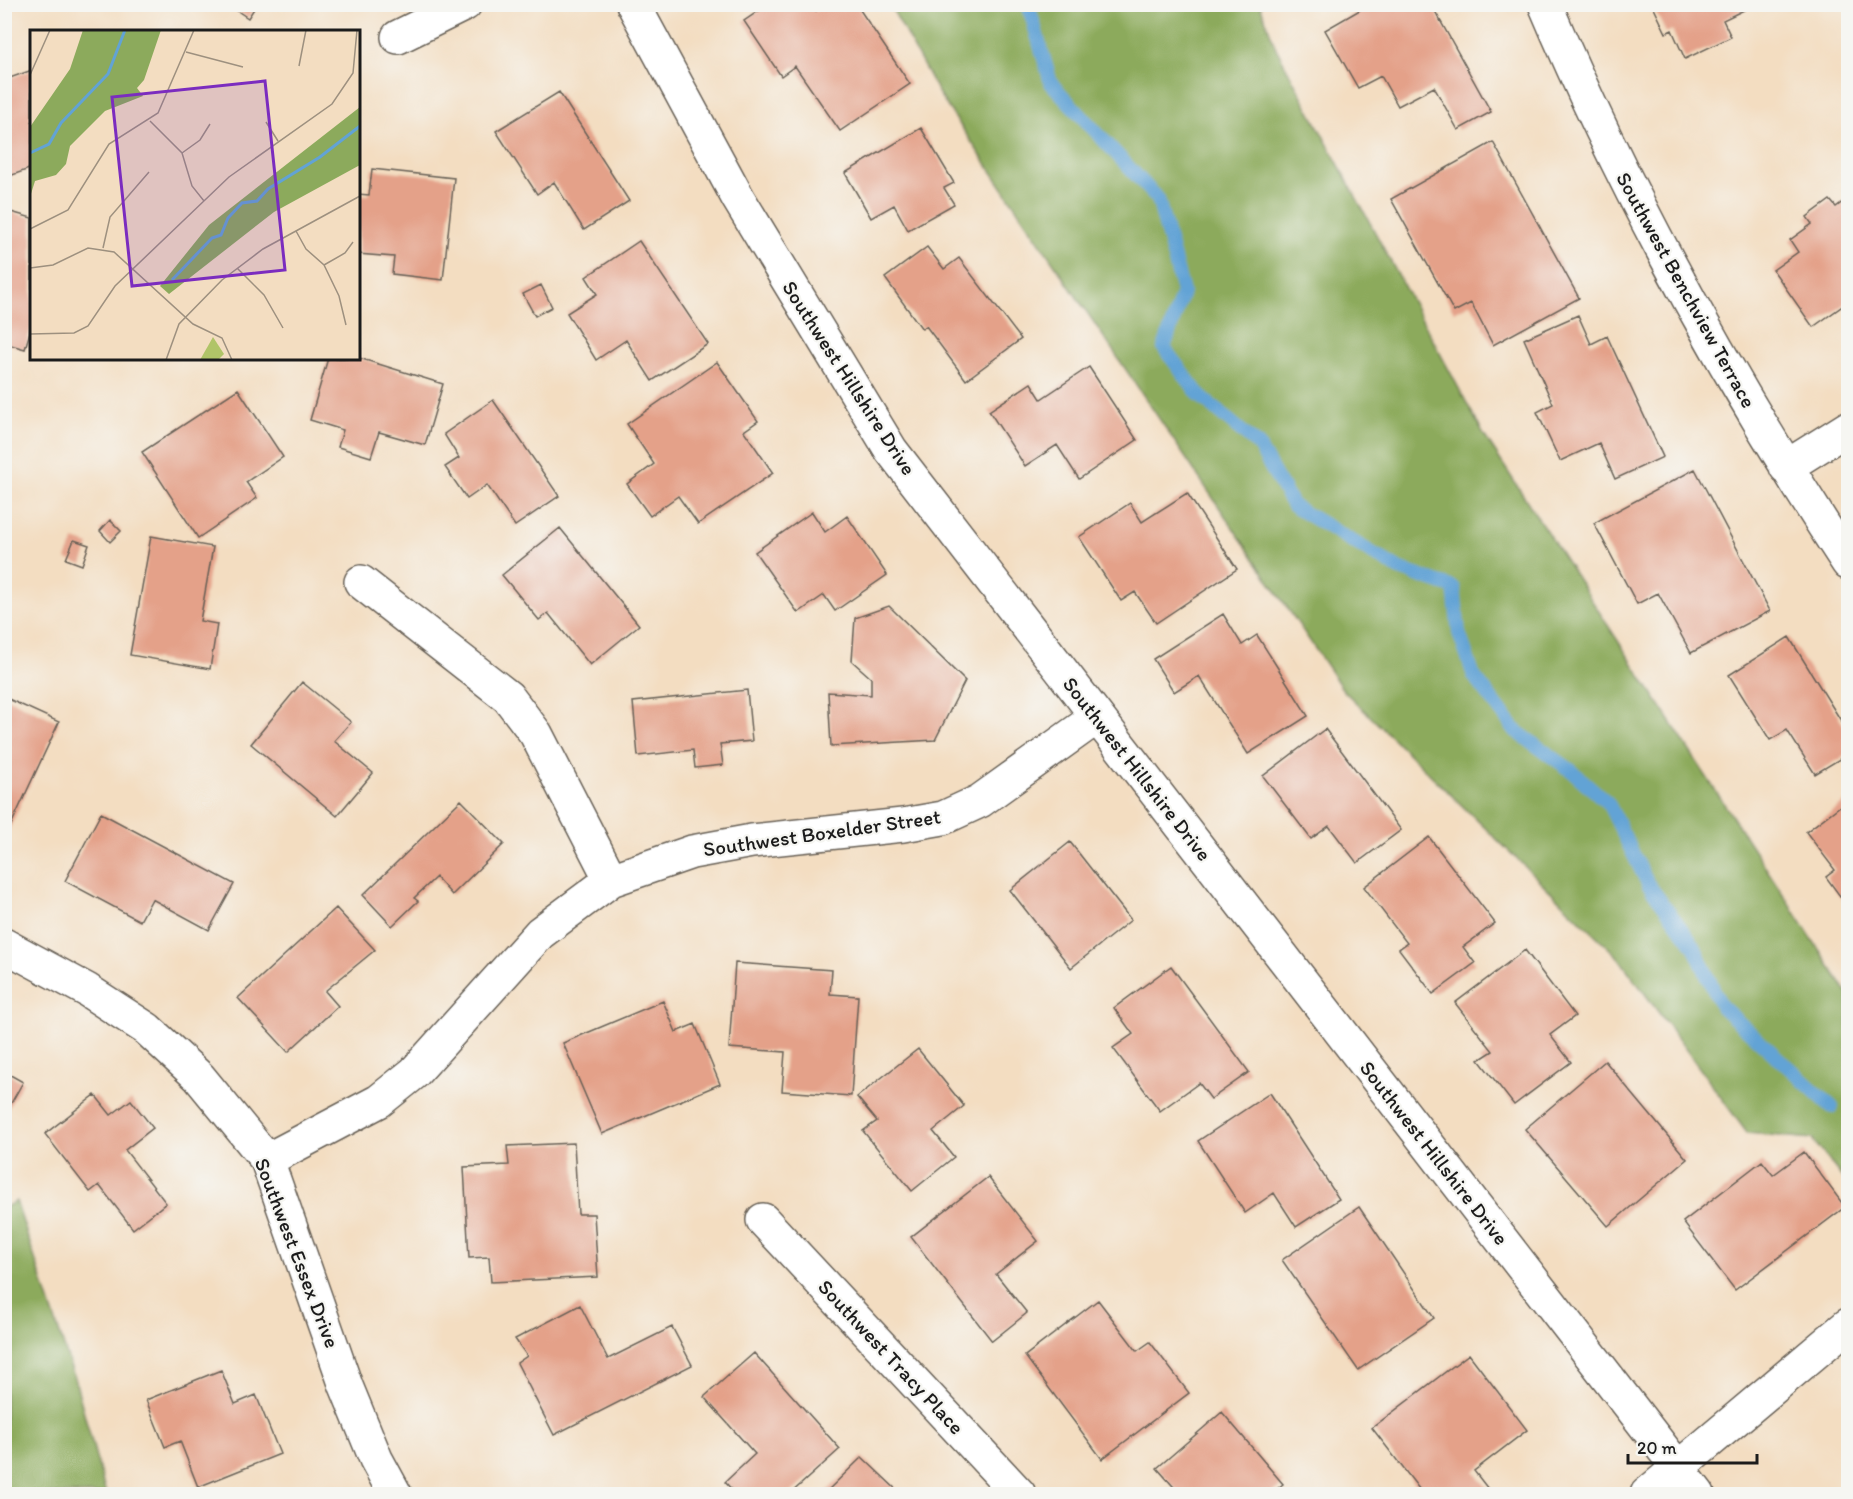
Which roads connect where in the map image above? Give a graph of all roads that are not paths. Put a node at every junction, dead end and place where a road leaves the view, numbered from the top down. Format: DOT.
graph roads {
  1 [pos="465,4"];
  2 [pos="633,4"];
  3 [pos="1545,4"];
  4 [pos="398,37"];
  5 [pos="1848,428"];
  6 [pos="1786,467"];
  7 [pos="1848,563"];
  8 [pos="361,582"];
  9 [pos="1097,717"];
  10 [pos="610,880"];
  11 [pos="4,945"];
  12 [pos="267,1160"];
  13 [pos="763,1220"];
  14 [pos="1848,1325"];
  15 [pos="1678,1468"];
  16 [pos="395,1494"];
  17 [pos="1019,1494"];
  18 [pos="1647,1494"];
  19 [pos="1698,1494"];
  1 -- 4 [label="street"];
  2 -- 9 [label="street, Southwest Hillshire Drive"];
  3 -- 6 [label="street, Southwest Benchview Terrace"];
  5 -- 6 [label="street"];
  6 -- 7 [label="street, Southwest Benchview Terrace"];
  8 -- 10 [label="street"];
  9 -- 10 [label="street, Southwest Boxelder Street"];
  9 -- 15 [label="street, Southwest Hillshire Drive"];
  10 -- 12 [label="street, Southwest Boxelder Street"];
  11 -- 12 [label="street, Southwest Essex Drive"];
  12 -- 16 [label="street, Southwest Essex Drive"];
  13 -- 17 [label="street, Southwest Tracy Place"];
  14 -- 15 [label="street"];
  15 -- 18 [label="street"];
  15 -- 19 [label="street, Southwest Hillshire Drive"];
}
